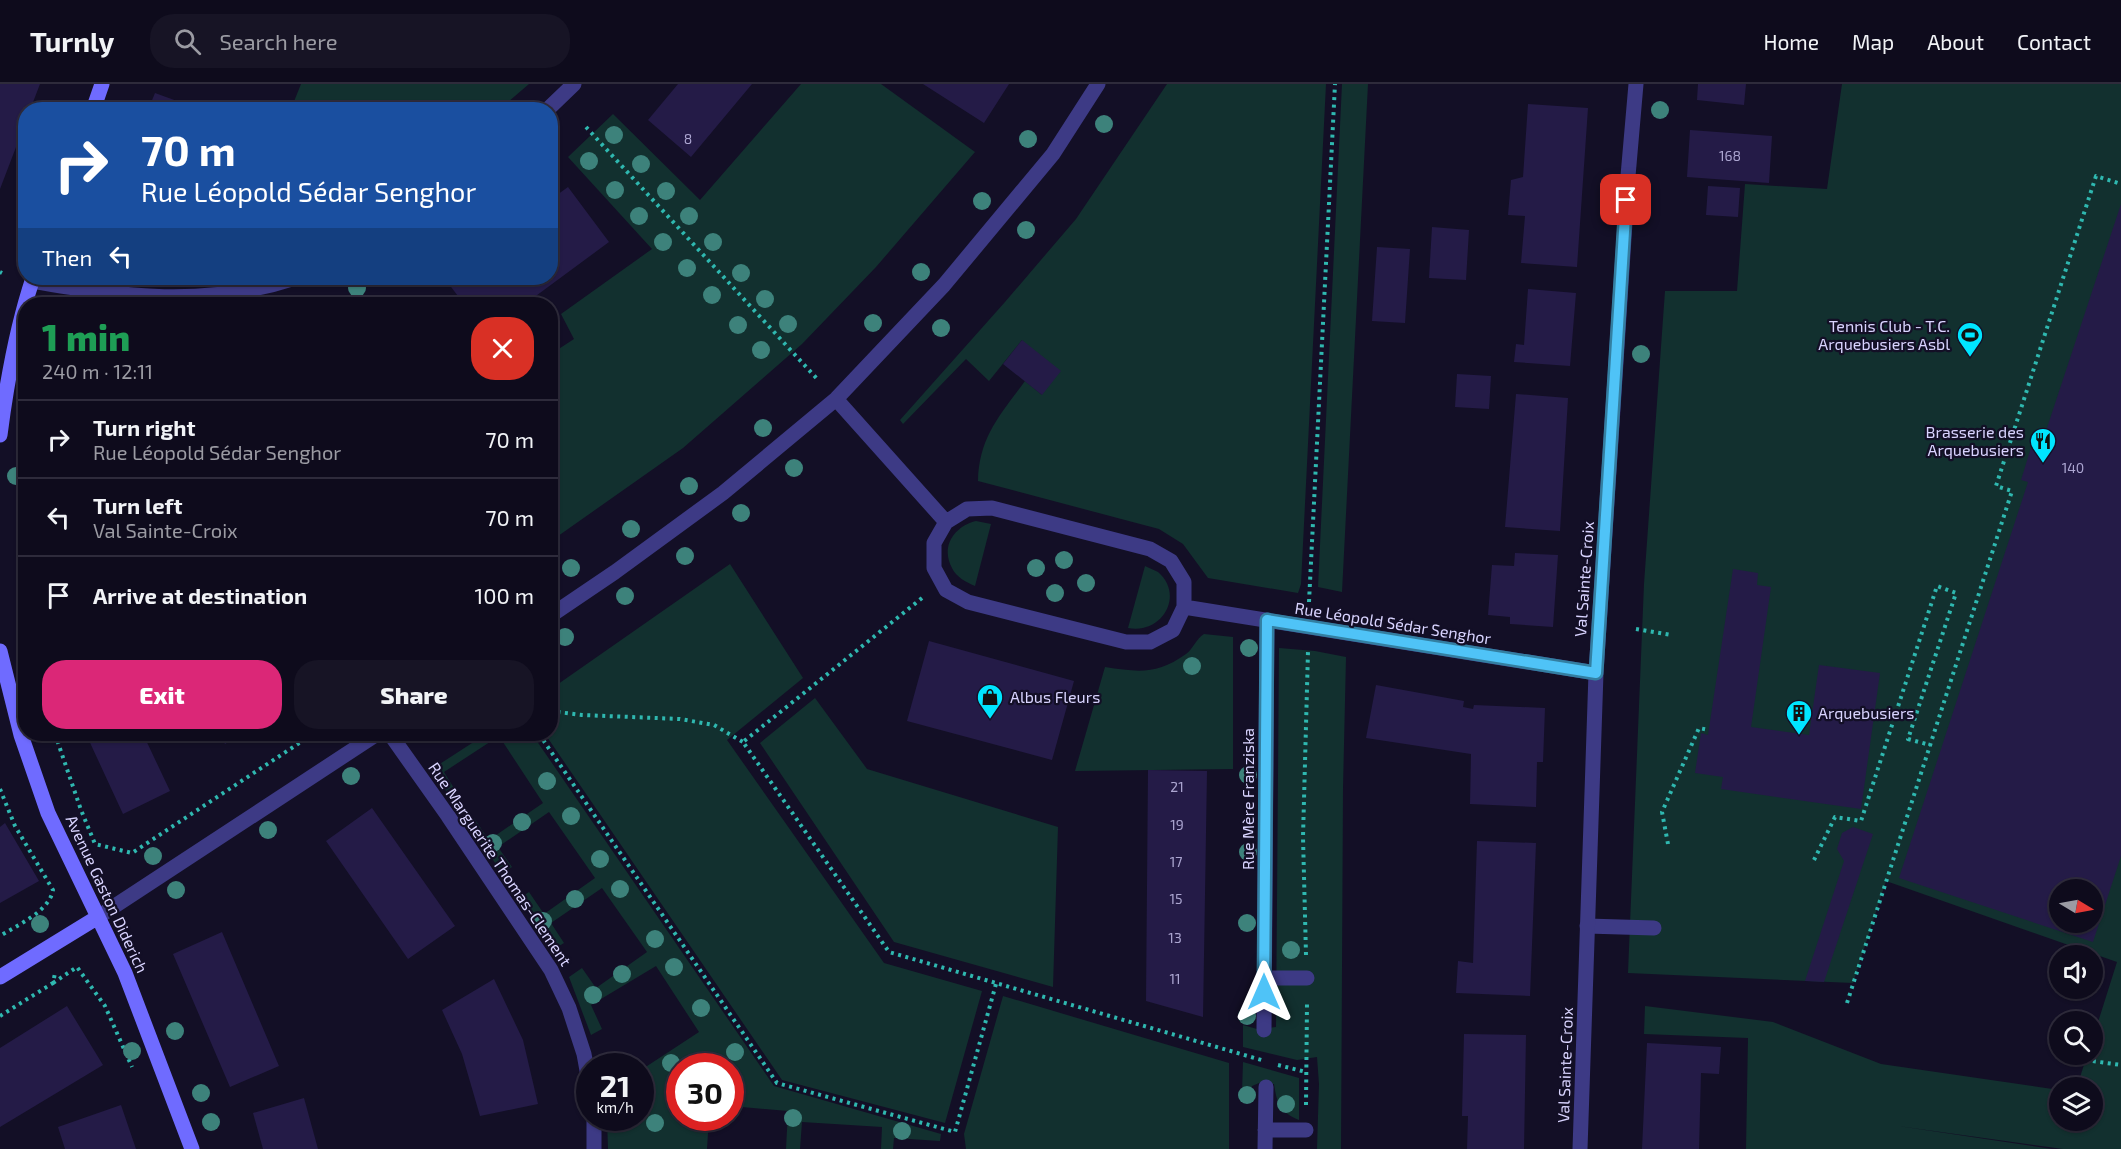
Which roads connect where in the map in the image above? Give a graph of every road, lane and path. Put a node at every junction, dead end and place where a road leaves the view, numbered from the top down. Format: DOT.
graph roads {
  1 [pos="102,84"];
  2 [pos="574,84"];
  3 [pos="1098,84"];
  4 [pos="1636,84"];
  5 [pos="96,102"];
  6 [pos="555,102"];
  7 [pos="586,127"];
  8 [pos="2121,184"];
  9 [pos="63,285"];
  10 [pos="271,285"];
  11 [pos="155,297"];
  12 [pos="155,297"];
  13 [pos="18,328"];
  14 [pos="836,399"];
  15 [pos="0,435"];
  16 [pos="946,522"];
  17 [pos="943,582"];
  18 [pos="1184,607"];
  19 [pos="558,611"];
  20 [pos="1267,620"];
  21 [pos="1636,629"];
  22 [pos="1671,635"];
  23 [pos="0,651"];
  24 [pos="1596,673"];
  25 [pos="558,712"];
  26 [pos="18,723"];
  27 [pos="1709,730"];
  28 [pos="23,741"];
  29 [pos="57,741"];
  30 [pos="302,741"];
  31 [pos="366,741"];
  32 [pos="395,741"];
  33 [pos="544,741"];
  34 [pos="743,742"];
  35 [pos="1930,745"];
  36 [pos="0,789"];
  37 [pos="1668,844"];
  38 [pos="1814,860"];
  39 [pos="98,917"];
  40 [pos="1587,926"];
  41 [pos="1654,928"];
  42 [pos="0,936"];
  43 [pos="0,977"];
  44 [pos="1264,978"];
  45 [pos="1307,978"];
  46 [pos="53,982"];
  47 [pos="996,984"];
  48 [pos="1847,1003"];
  49 [pos="1264,1030"];
  50 [pos="1228,1050"];
  51 [pos="584,1053"];
  52 [pos="2103,1062"];
  53 [pos="2121,1065"];
  54 [pos="132,1068"];
  55 [pos="1266,1087"];
  56 [pos="1265,1130"];
  57 [pos="1306,1130"];
  58 [pos="594,1131"];
  59 [pos="192,1149"];
  60 [pos="594,1149"];
  61 [pos="1265,1149"];
  62 [pos="1580,1149"];
  1 -- 5 [label="street"];
  2 -- 6 [label="street"];
  3 -- 14 [label="street"];
  4 -- 24 [label="street, Val Sainte-Croix"];
  7 -- 14 [label="path"];
  8 -- 35 [label="path"];
  9 -- 11 [label="street"];
  10 -- 12 [label="street"];
  13 -- 15 [label="street"];
  14 -- 16 [label="street"];
  14 -- 19 [label="street"];
  16 -- 17 [label="street"];
  16 -- 18 [label="street"];
  17 -- 18 [label="street"];
  17 -- 34 [label="path"];
  18 -- 20 [label="street, Rue Léopold Sédar Senghor"];
  20 -- 24 [label="street, Rue Léopold Sédar Senghor"];
  20 -- 44 [label="street, Rue Mère Franziska"];
  21 -- 22 [label="path"];
  23 -- 26 [label="street, Avenue Gaston Diderich"];
  24 -- 40 [label="street, Val Sainte-Croix"];
  25 -- 34 [label="path"];
  27 -- 37 [label="path"];
  28 -- 39 [label="street, Avenue Gaston Diderich"];
  29 -- 30 [label="path"];
  31 -- 39 [label="street"];
  32 -- 51 [label="street, Rue Marguerite Thomas-Clement"];
  33 -- 47 [label="path"];
  34 -- 47 [label="path"];
  35 -- 38 [label="path"];
  35 -- 48 [label="path"];
  36 -- 42 [label="path"];
  39 -- 43 [label="street"];
  39 -- 59 [label="street, Avenue Gaston Diderich"];
  40 -- 41 [label="street"];
  40 -- 62 [label="street, Val Sainte-Croix"];
  44 -- 45 [label="street"];
  44 -- 49 [label="street, Rue Mère Franziska"];
  46 -- 54 [label="path"];
  47 -- 50 [label="path"];
  52 -- 53 [label="path"];
  55 -- 56 [label="street"];
  56 -- 57 [label="street"];
  56 -- 61 [label="street"];
  58 -- 60 [label="street"];
}
